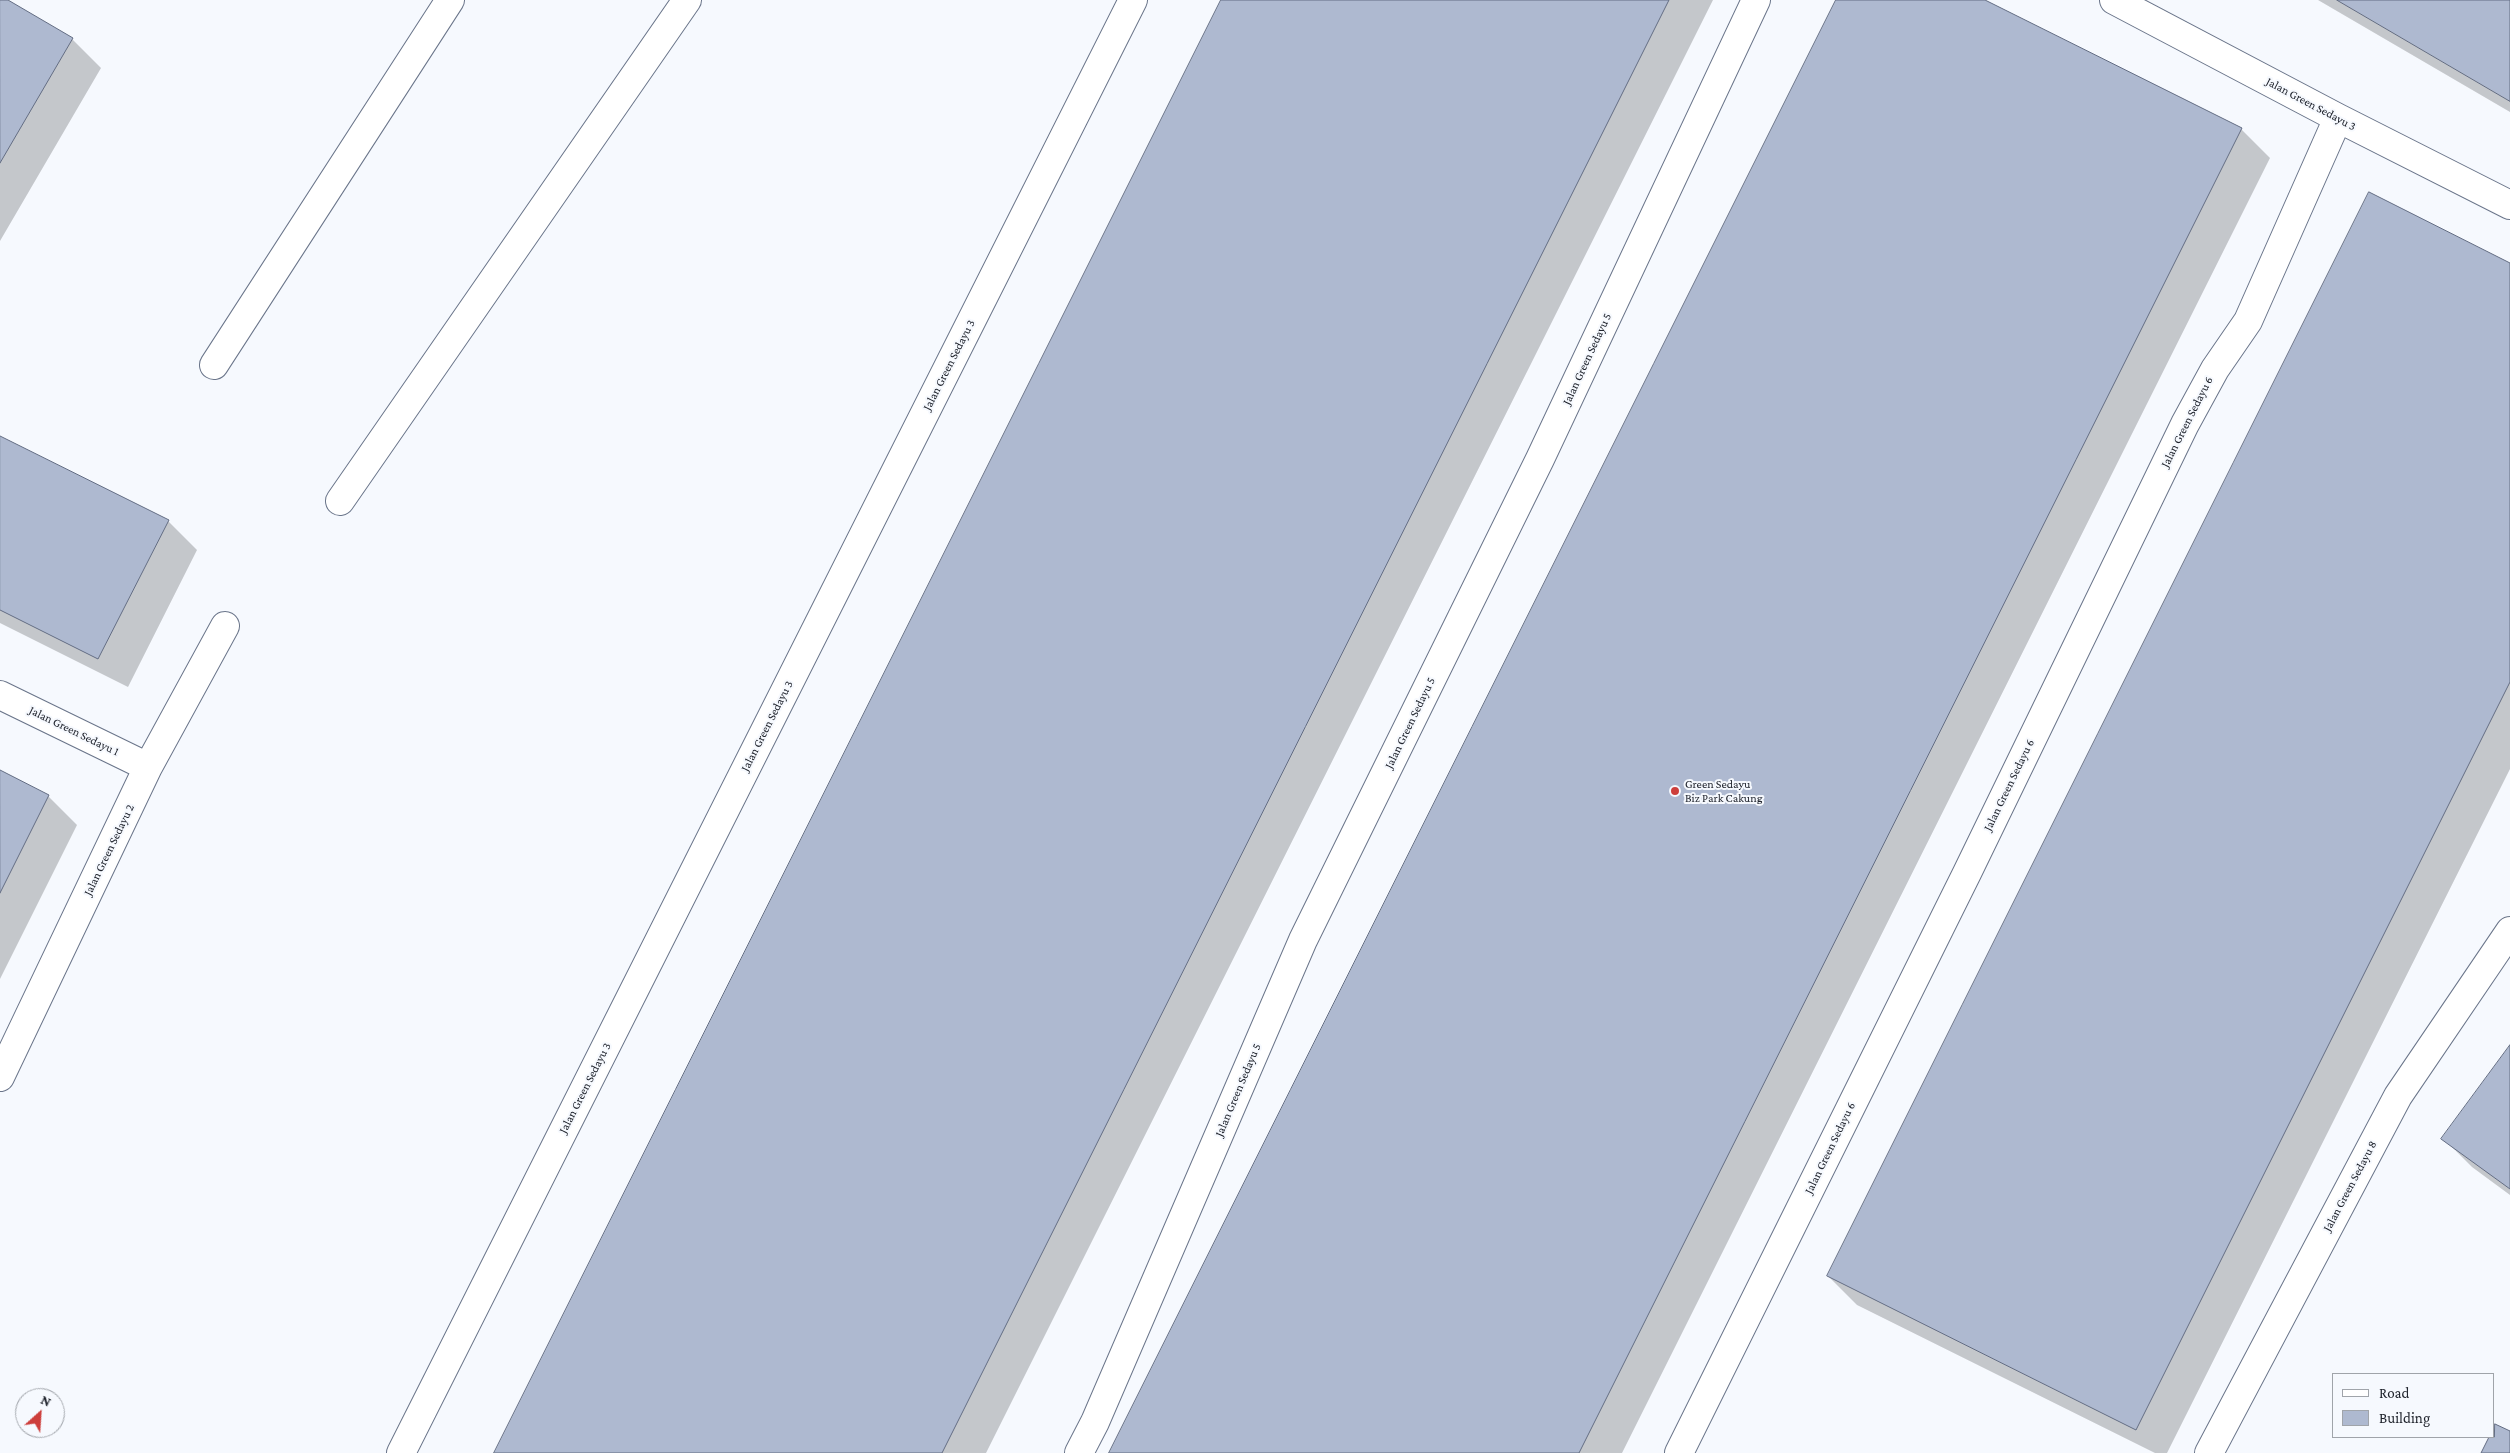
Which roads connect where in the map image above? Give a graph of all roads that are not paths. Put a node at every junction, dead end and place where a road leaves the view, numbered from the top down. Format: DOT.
graph roads {
  1 [pos="450,0"];
  2 [pos="687,0"];
  3 [pos="1133,0"];
  4 [pos="1756,0"];
  5 [pos="2114,0"];
  6 [pos="2338,118"];
  7 [pos="2510,205"];
  8 [pos="214,366"];
  9 [pos="340,501"];
  10 [pos="225,626"];
  11 [pos="0,695"];
  12 [pos="148,767"];
  13 [pos="2510,930"];
  14 [pos="0,1077"];
  15 [pos="401,1453"];
  16 [pos="1079,1453"];
  17 [pos="1679,1453"];
  18 [pos="2209,1453"];
  1 -- 8 [label="lane"];
  2 -- 9 [label="lane"];
  3 -- 15 [label="lane, Jalan Green Sedayu 3"];
  4 -- 16 [label="lane, Jalan Green Sedayu 5"];
  5 -- 6 [label="lane, Jalan Green Sedayu 3"];
  6 -- 7 [label="lane, Jalan Green Sedayu 3"];
  6 -- 17 [label="lane, Jalan Green Sedayu 6"];
  10 -- 12 [label="lane, Jalan Green Sedayu 2"];
  11 -- 12 [label="lane, Jalan Green Sedayu 1"];
  12 -- 14 [label="lane, Jalan Green Sedayu 2"];
  13 -- 18 [label="lane, Jalan Green Sedayu 8"];
}
